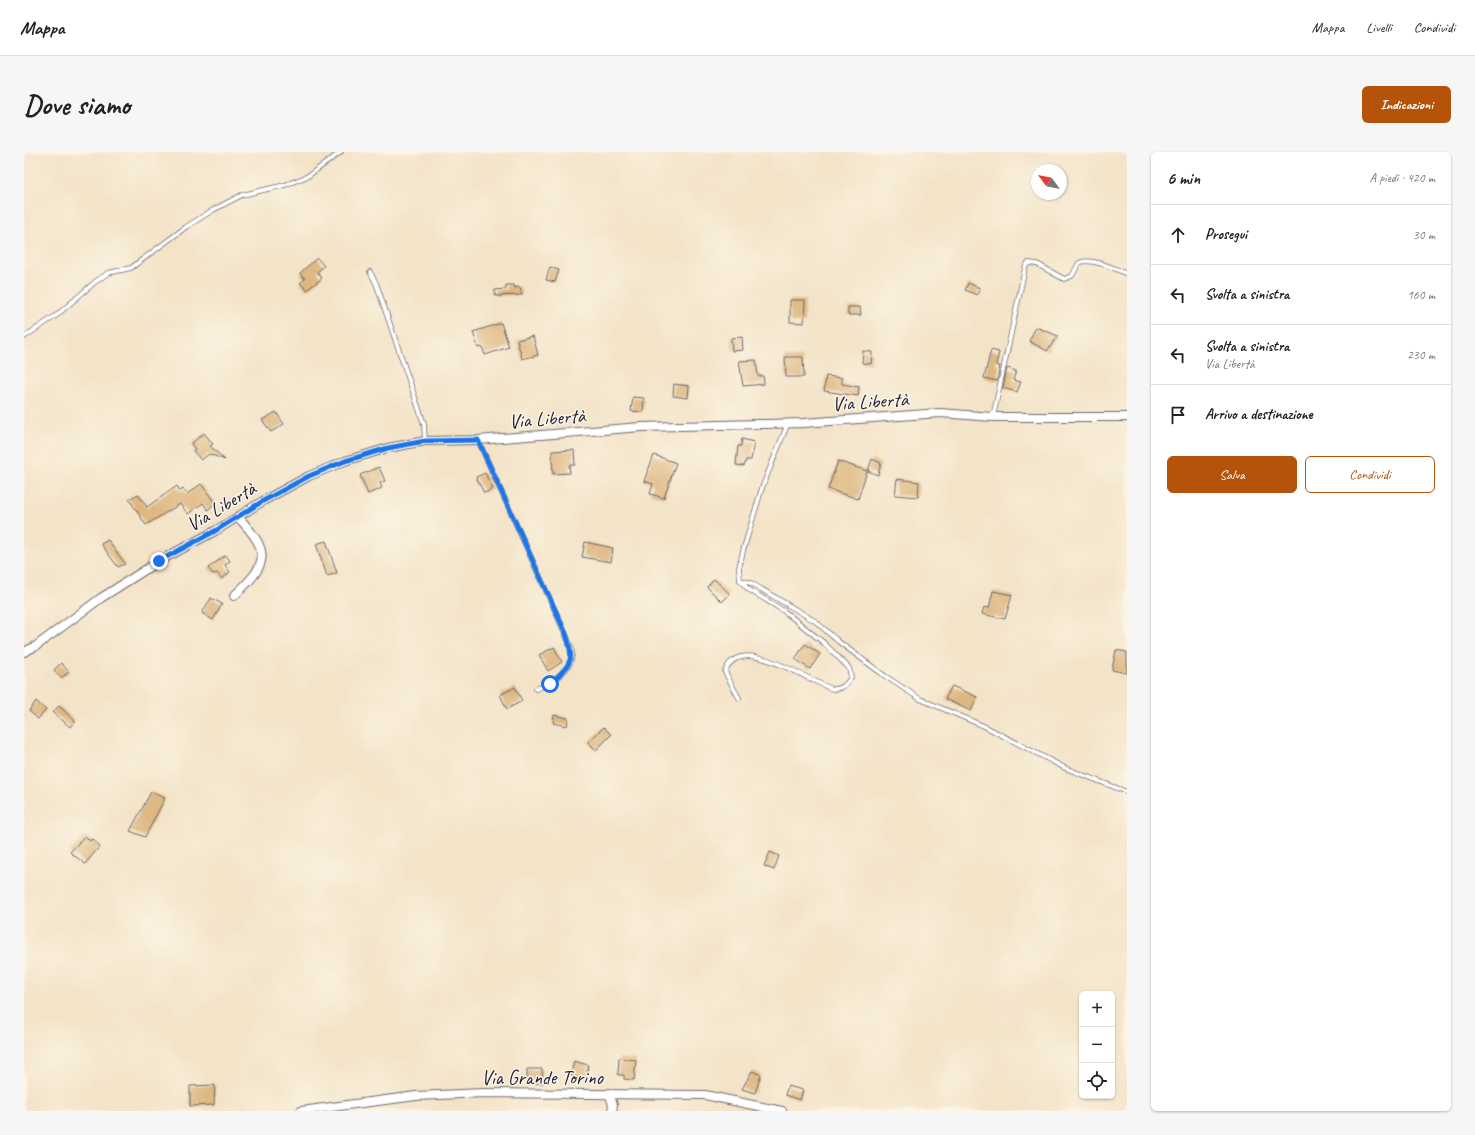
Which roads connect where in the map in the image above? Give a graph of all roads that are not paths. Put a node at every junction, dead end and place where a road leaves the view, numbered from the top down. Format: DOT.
graph roads {
  1 [pos="341,152"];
  2 [pos="370,272"];
  3 [pos="1127,274"];
  4 [pos="24,337"];
  5 [pos="993,417"];
  6 [pos="1127,417"];
  7 [pos="789,423"];
  8 [pos="478,440"];
  9 [pos="425,441"];
  10 [pos="238,517"];
  11 [pos="740,580"];
  12 [pos="234,596"];
  13 [pos="24,652"];
  14 [pos="536,689"];
  15 [pos="739,698"];
  16 [pos="1127,792"];
  17 [pos="609,1093"];
  18 [pos="301,1111"];
  19 [pos="612,1111"];
  20 [pos="782,1111"];
  1 -- 4 [label="lane"];
  2 -- 9 [label="lane"];
  3 -- 5 [label="lane"];
  5 -- 6 [label="street, Via Libertà"];
  5 -- 7 [label="street, Via Libertà"];
  7 -- 8 [label="street, Via Libertà"];
  7 -- 11 [label="lane"];
  8 -- 9 [label="street, Via Libertà"];
  8 -- 14 [label="lane"];
  9 -- 10 [label="street, Via Libertà"];
  10 -- 12 [label="street"];
  10 -- 13 [label="street, Via Libertà"];
  11 -- 15 [label="lane"];
  11 -- 16 [label="lane"];
  17 -- 18 [label="street, Via Grande Torino"];
  17 -- 19 [label="street"];
  17 -- 20 [label="street, Via Grande Torino"];
}
